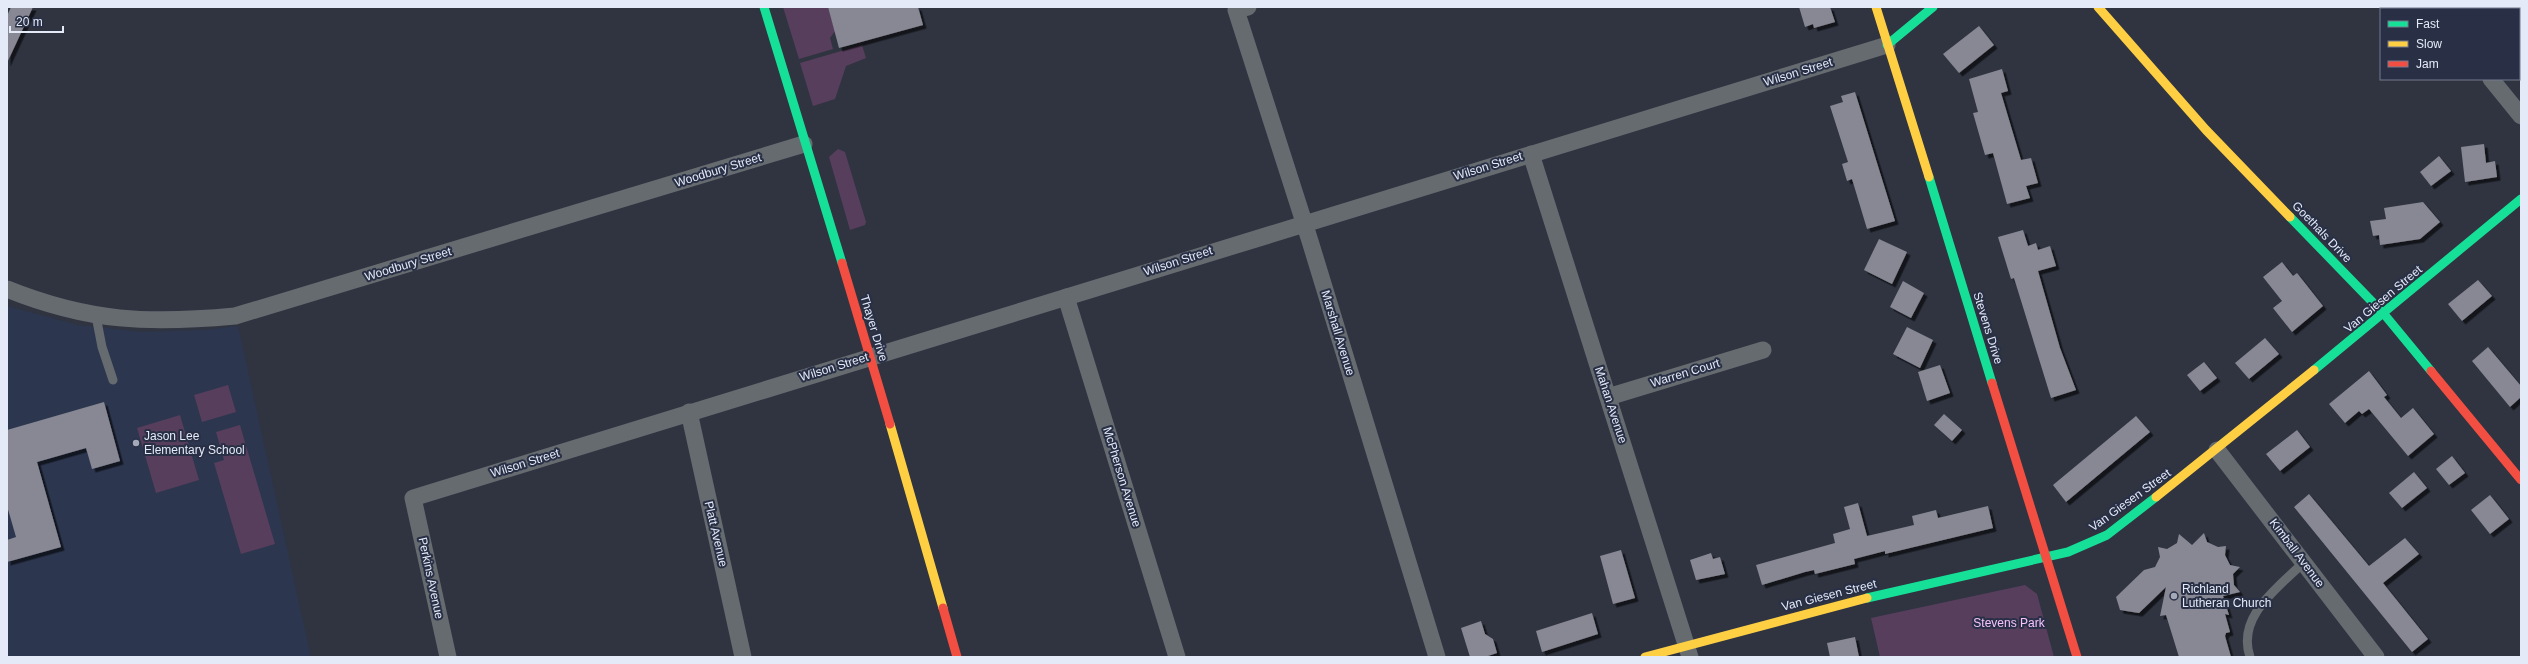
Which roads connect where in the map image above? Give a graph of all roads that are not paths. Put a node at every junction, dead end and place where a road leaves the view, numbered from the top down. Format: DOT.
graph roads {
  1 [pos="764,7"];
  2 [pos="1876,7"];
  3 [pos="1933,7"];
  4 [pos="2098,7"];
  5 [pos="1242,9"];
  6 [pos="1887,45"];
  7 [pos="2492,80"];
  8 [pos="2521,116"];
  9 [pos="804,144"];
  10 [pos="1531,154"];
  11 [pos="2521,199"];
  12 [pos="1304,221"];
  13 [pos="7,289"];
  14 [pos="1066,297"];
  15 [pos="2384,314"];
  16 [pos="96,316"];
  17 [pos="1763,350"];
  18 [pos="870,356"];
  19 [pos="113,380"];
  20 [pos="1608,397"];
  21 [pos="689,412"];
  22 [pos="2217,450"];
  23 [pos="2521,480"];
  24 [pos="413,498"];
  25 [pos="2046,557"];
  26 [pos="2304,562"];
  27 [pos="1689,651"];
  28 [pos="448,657"];
  29 [pos="743,657"];
  30 [pos="957,657"];
  31 [pos="1177,657"];
  32 [pos="1437,657"];
  33 [pos="1645,657"];
  34 [pos="2077,657"];
  35 [pos="2250,657"];
  36 [pos="2376,657"];
  1 -- 9 [label="street, Thayer Drive"];
  2 -- 6 [label="street, Stevens Drive"];
  3 -- 6 [label="street, Wilson Street"];
  4 -- 15 [label="street, Goethals Drive"];
  5 -- 12 [label="street, Marshall Avenue"];
  6 -- 10 [label="street, Wilson Street"];
  6 -- 25 [label="street, Stevens Drive"];
  7 -- 8 [label="street"];
  9 -- 16 [label="street, Woodbury Street"];
  9 -- 18 [label="street, Thayer Drive"];
  10 -- 12 [label="street, Wilson Street"];
  10 -- 20 [label="street, Mahan Avenue"];
  11 -- 15 [label="street, Van Giesen Street"];
  12 -- 14 [label="street, Wilson Street"];
  12 -- 32 [label="street, Marshall Avenue"];
  13 -- 16 [label="street, Woodbury Street"];
  14 -- 18 [label="street, Wilson Street"];
  14 -- 31 [label="street, McPherson Avenue"];
  15 -- 22 [label="street, Van Giesen Street"];
  15 -- 23 [label="street, Goethals Drive"];
  16 -- 19 [label="lane"];
  17 -- 20 [label="street, Warren Court"];
  18 -- 21 [label="street, Wilson Street"];
  18 -- 30 [label="street, Thayer Drive"];
  20 -- 27 [label="street, Mahan Avenue"];
  21 -- 24 [label="street, Wilson Street"];
  21 -- 29 [label="street, Platt Avenue"];
  22 -- 25 [label="street, Van Giesen Street"];
  22 -- 26 [label="street, Kimball Avenue"];
  24 -- 28 [label="street, Perkins Avenue"];
  25 -- 27 [label="street, Van Giesen Street"];
  25 -- 34 [label="street, Stevens Drive"];
  26 -- 35 [label="lane"];
  26 -- 36 [label="street, Kimball Avenue"];
  27 -- 33 [label="street, Van Giesen Street"];
}
